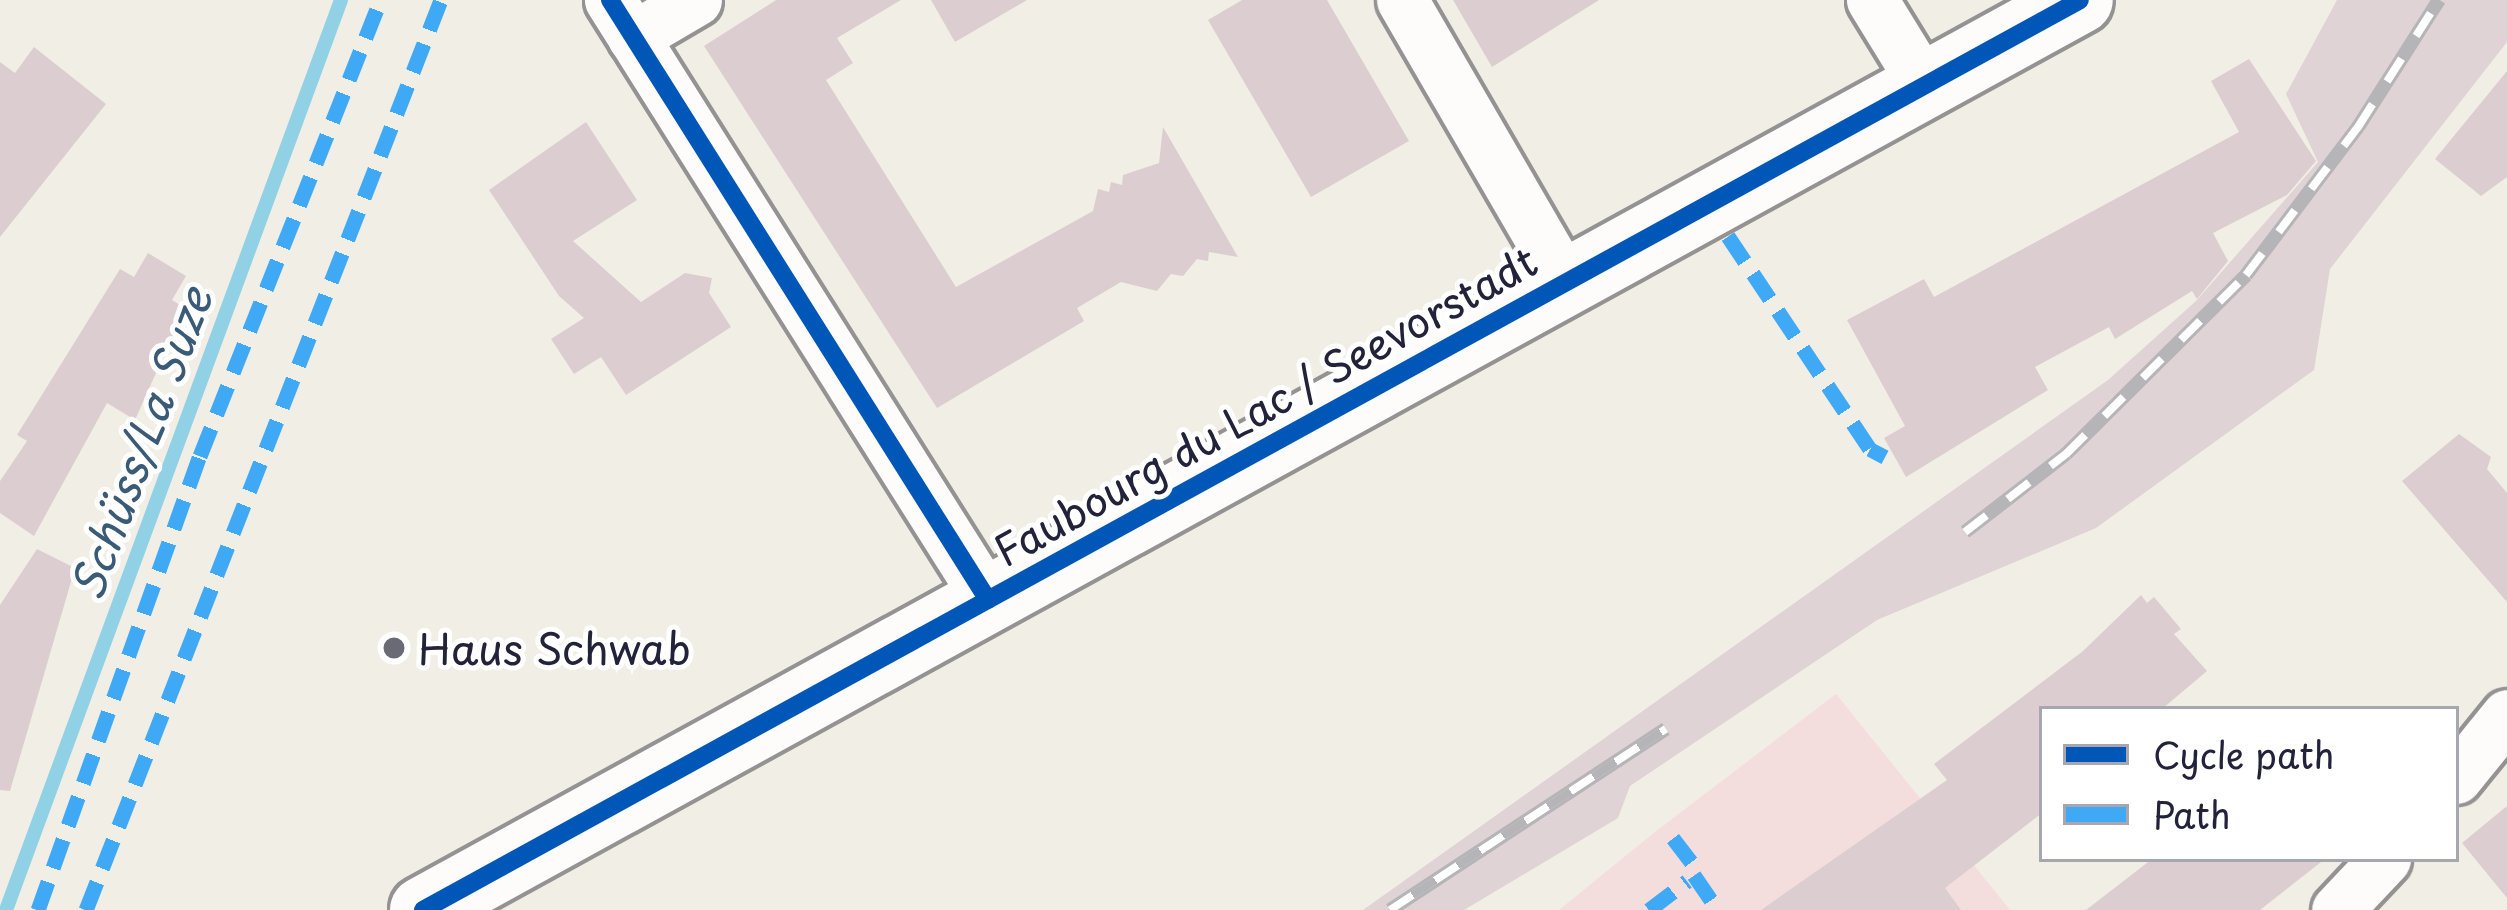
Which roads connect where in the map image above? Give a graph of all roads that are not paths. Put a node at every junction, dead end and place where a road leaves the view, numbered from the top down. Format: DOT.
graph roads {
  1 [pos="696,0"];
  2 [pos="1402,0"];
  3 [pos="1872,0"];
  4 [pos="2080,0"];
  5 [pos="621,18"];
  6 [pos="1925,86"];
  7 [pos="1564,280"];
  8 [pos="988,600"];
  9 [pos="2507,715"];
  10 [pos="2459,774"];
  11 [pos="2382,862"];
  12 [pos="423,910"];
  13 [pos="2337,910"];
  1 -- 5 [label="street"];
  2 -- 7 [label="street"];
  3 -- 6 [label="street"];
  4 -- 6 [label="main road, Faubourg du Lac / Seevorstadt"];
  5 -- 8 [label="street"];
  6 -- 7 [label="main road, Faubourg du Lac / Seevorstadt"];
  7 -- 8 [label="main road, Faubourg du Lac / Seevorstadt"];
  8 -- 12 [label="main road, Faubourg du Lac / Seevorstadt"];
  9 -- 10 [label="street"];
  11 -- 13 [label="street"];
}
